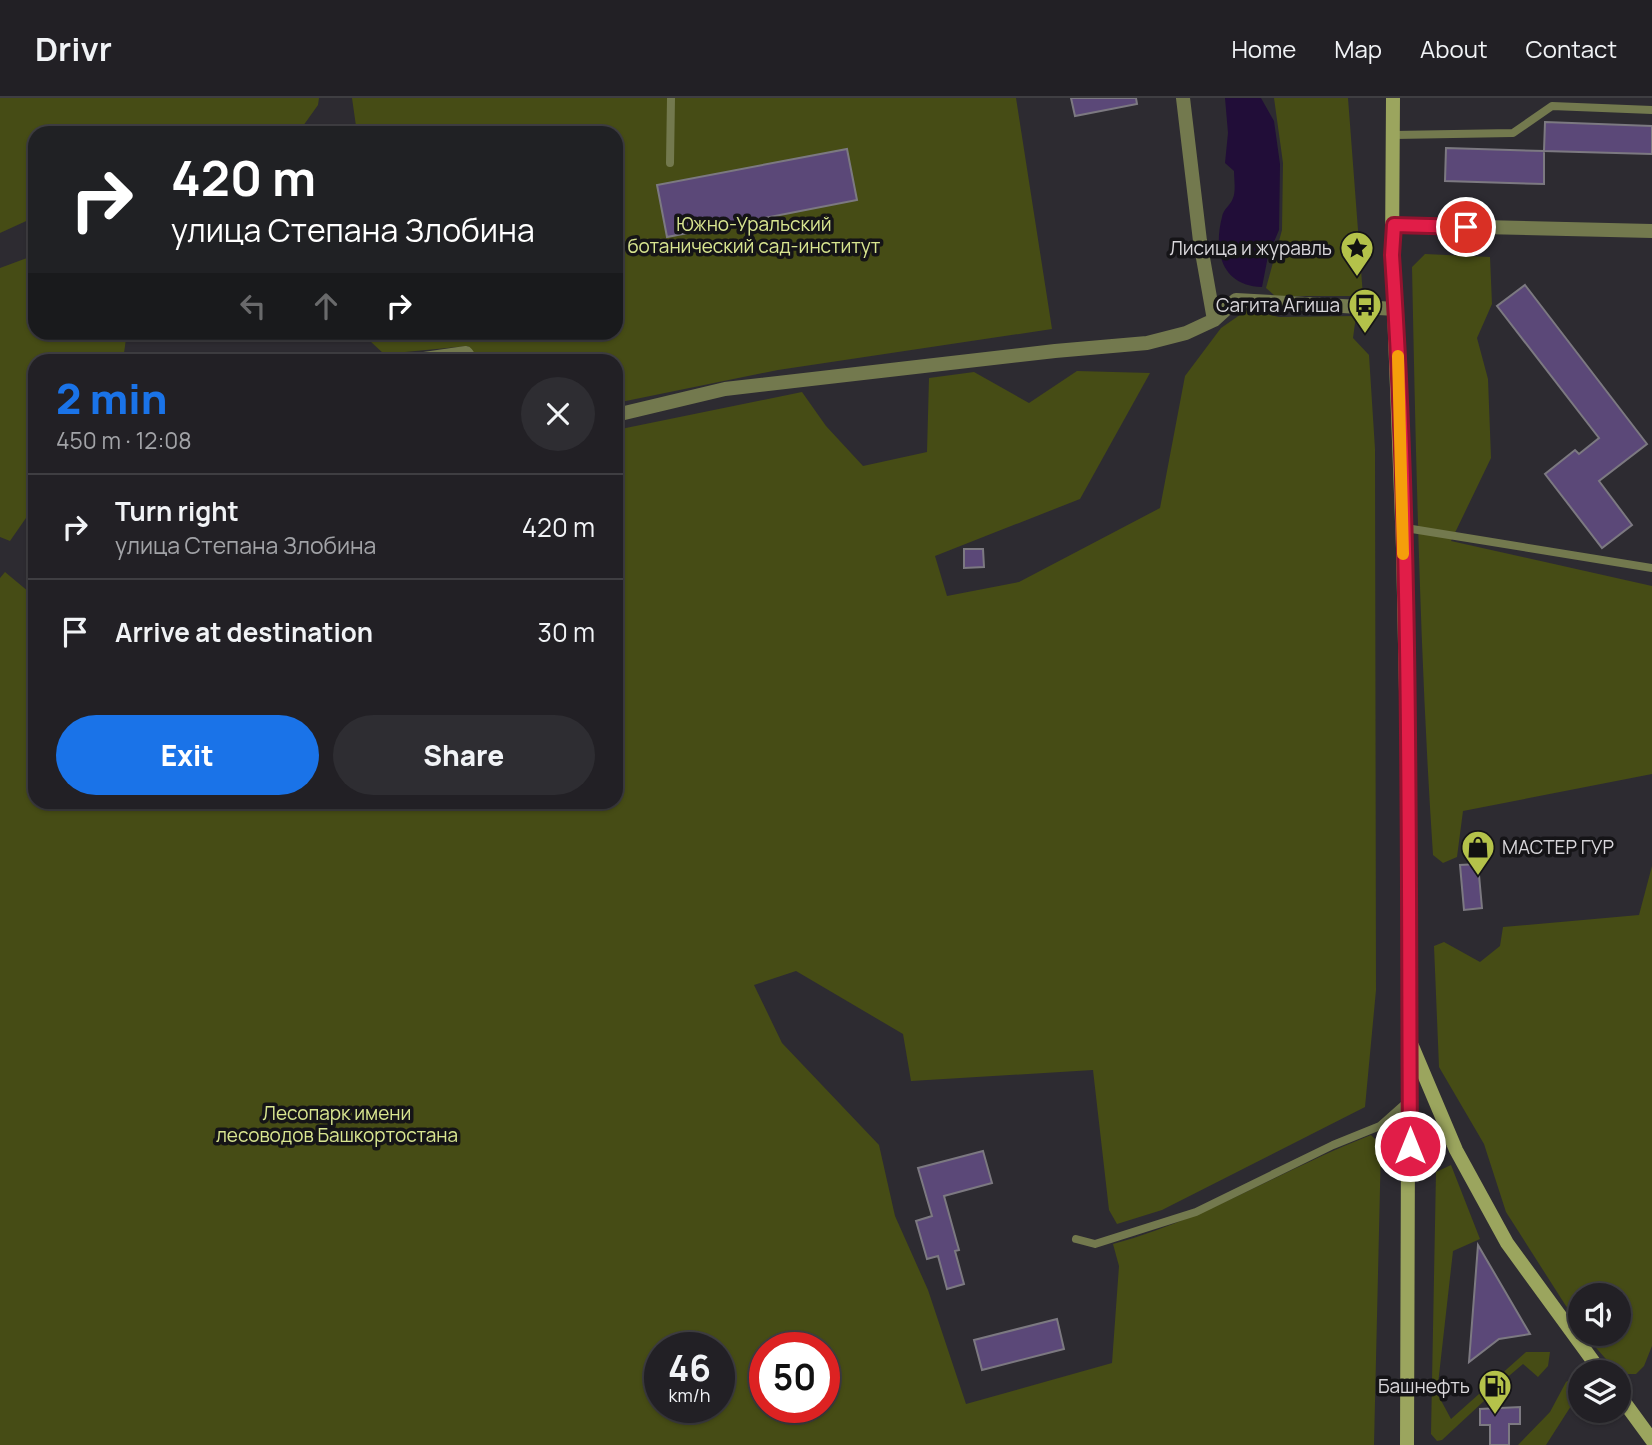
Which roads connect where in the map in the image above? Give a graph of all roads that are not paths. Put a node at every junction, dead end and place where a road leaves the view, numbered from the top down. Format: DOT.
graph roads {
  1 [pos="671,98"];
  2 [pos="1184,98"];
  3 [pos="1393,98"];
  4 [pos="1552,102"];
  5 [pos="1652,110"];
  6 [pos="1394,135"];
  7 [pos="670,163"];
  8 [pos="1394,225"];
  9 [pos="1652,231"];
  10 [pos="1396,309"];
  11 [pos="1214,320"];
  12 [pos="623,413"];
  13 [pos="1412,529"];
  14 [pos="1652,568"];
  15 [pos="1409,1039"];
  16 [pos="1410,1100"];
  17 [pos="1076,1239"];
  18 [pos="1592,1360"];
  19 [pos="1631,1411"];
  20 [pos="1652,1440"];
  21 [pos="1407,1445"];
  1 -- 7 [label="lane"];
  2 -- 11 [label="street"];
  3 -- 6 [label="main road"];
  4 -- 5 [label="lane"];
  4 -- 6 [label="lane"];
  6 -- 8 [label="main road"];
  8 -- 9 [label="street"];
  8 -- 10 [label="main road"];
  10 -- 11 [label="street"];
  10 -- 15 [label="main road"];
  11 -- 12 [label="street"];
  13 -- 14 [label="lane"];
  15 -- 16 [label="main road"];
  15 -- 18 [label="main road"];
  16 -- 17 [label="lane"];
  16 -- 21 [label="main road"];
  19 -- 20 [label="main road"];
}
